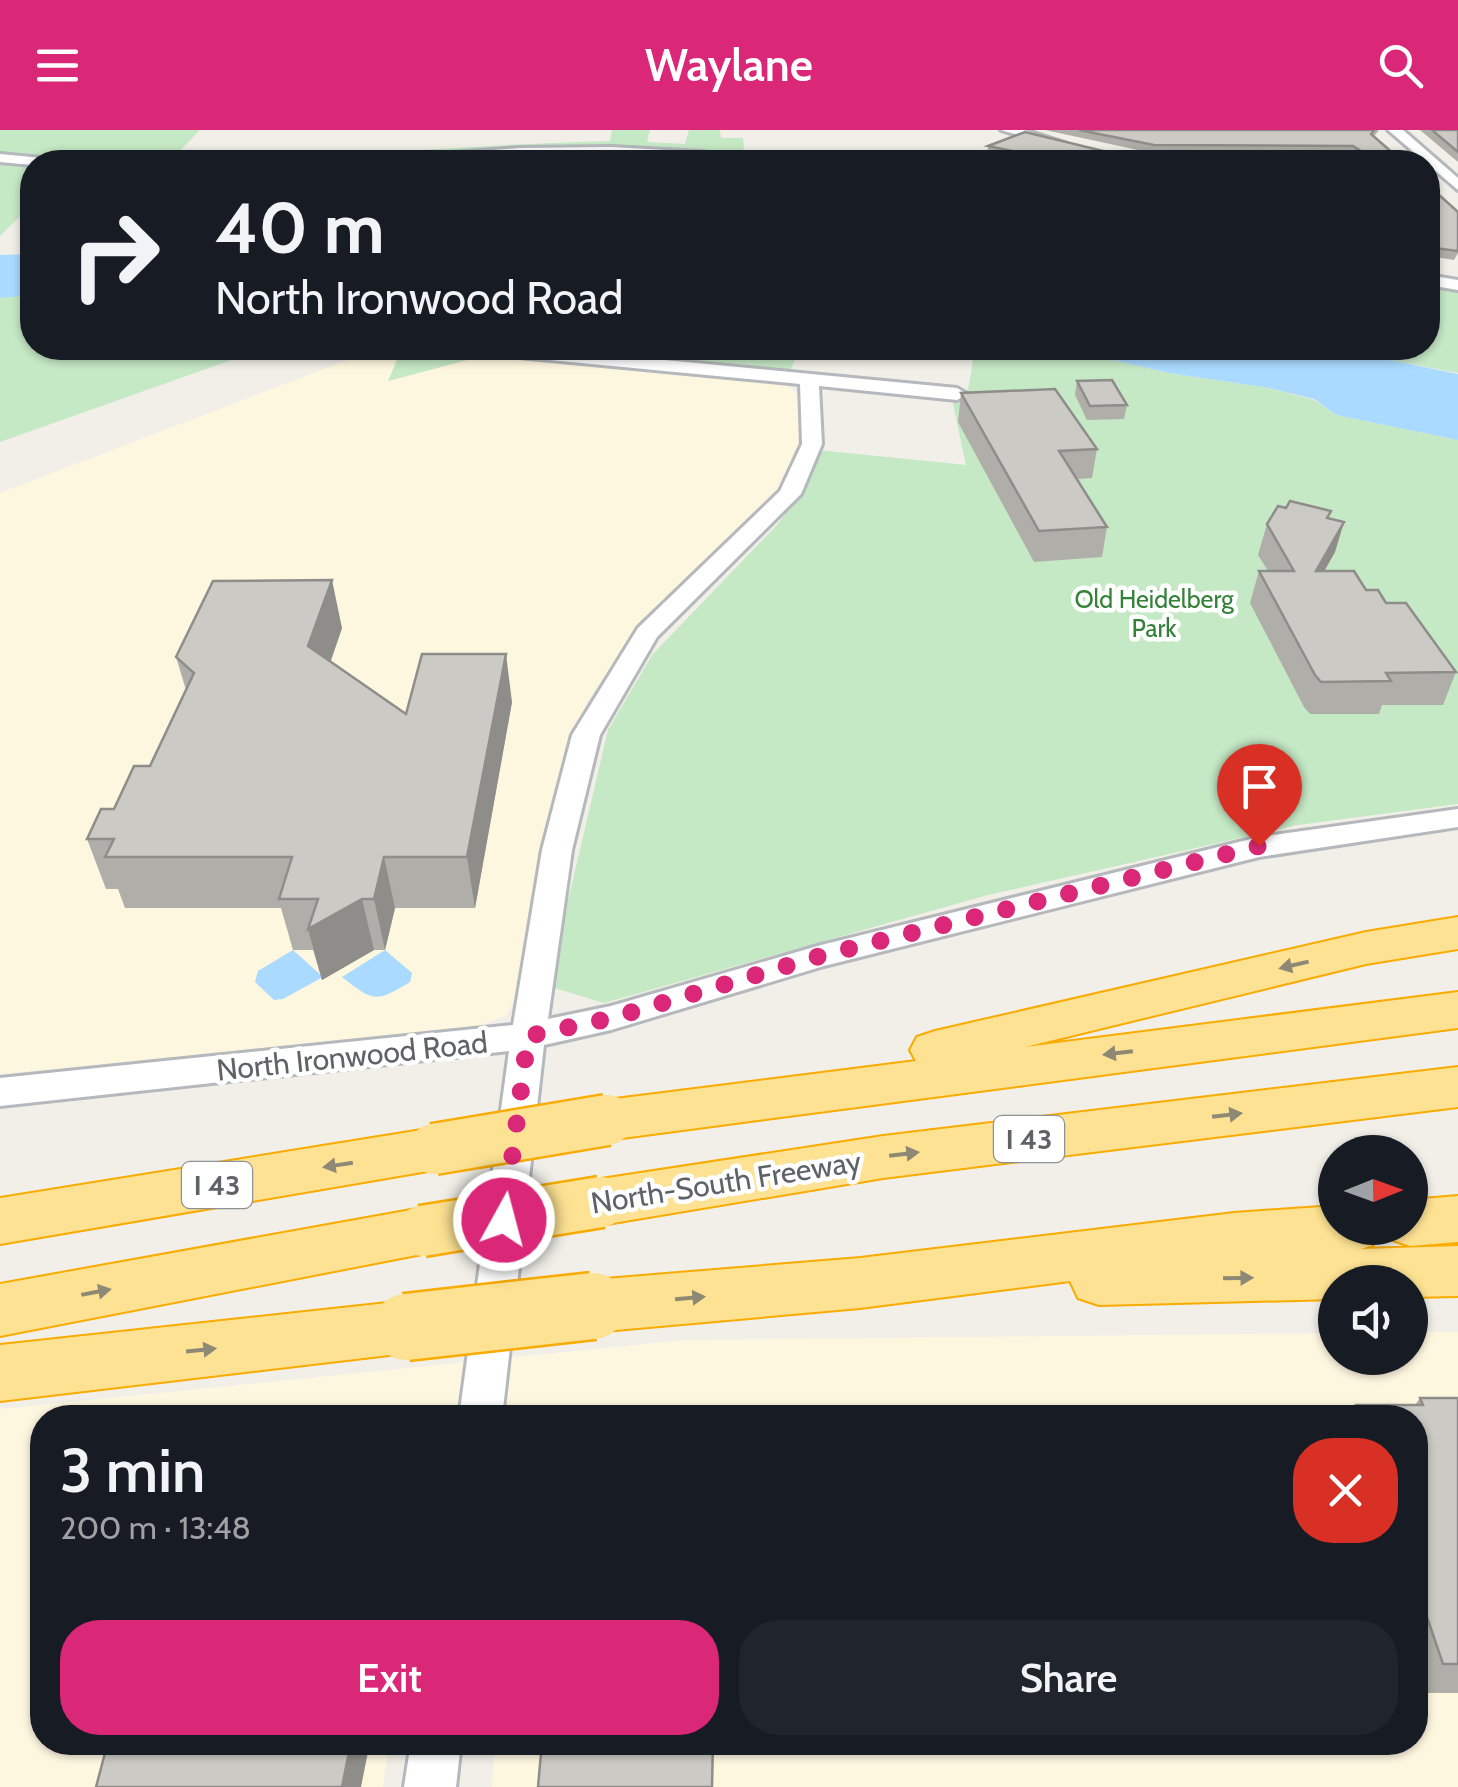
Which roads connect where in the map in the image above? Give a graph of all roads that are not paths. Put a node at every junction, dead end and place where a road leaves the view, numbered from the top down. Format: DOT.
graph roads {
  1 [pos="1008,130"];
  2 [pos="1394,130"];
  3 [pos="1074,147"];
  4 [pos="565,150"];
  5 [pos="680,150"];
  6 [pos="1416,150"];
  7 [pos="605,360"];
  8 [pos="810,381"];
  9 [pos="958,394"];
  10 [pos="1458,818"];
  11 [pos="1458,932"];
  12 [pos="1458,942"];
  13 [pos="1366,948"];
  14 [pos="1458,1010"];
  15 [pos="528,1036"];
  16 [pos="1458,1087"];
  17 [pos="0,1092"];
  18 [pos="702,1106"];
  19 [pos="1458,1219"];
  20 [pos="0,1222"];
  21 [pos="1428,1222"];
  22 [pos="1318,1231"];
  23 [pos="1458,1271"];
  24 [pos="860,1283"];
  25 [pos="0,1310"];
  26 [pos="0,1373"];
  27 [pos="482,1405"];
  28 [pos="434,1755"];
  29 [pos="430,1787"];
  1 -- 3 [label="street"];
  2 -- 6 [label="street"];
  4 -- 5 [label="street"];
  7 -- 8 [label="street"];
  8 -- 9 [label="street"];
  8 -- 15 [label="street"];
  10 -- 15 [label="street, North Ironwood Road"];
  11 -- 13 [label="highway"];
  12 -- 13 [label="highway"];
  13 -- 18 [label="highway, one-way"];
  14 -- 18 [label="highway, I 43, one-way"];
  15 -- 17 [label="street, North Ironwood Road"];
  15 -- 27 [label="street"];
  25 -- 16 [label="highway, North-South Freeway / I 43, one-way, bridge"];
  18 -- 20 [label="highway, I 43, one-way, bridge"];
  19 -- 21 [label="highway"];
  22 -- 24 [label="highway"];
  24 -- 23 [label="highway, one-way"];
  26 -- 24 [label="highway, one-way, bridge"];
  28 -- 29 [label="street"];
}
